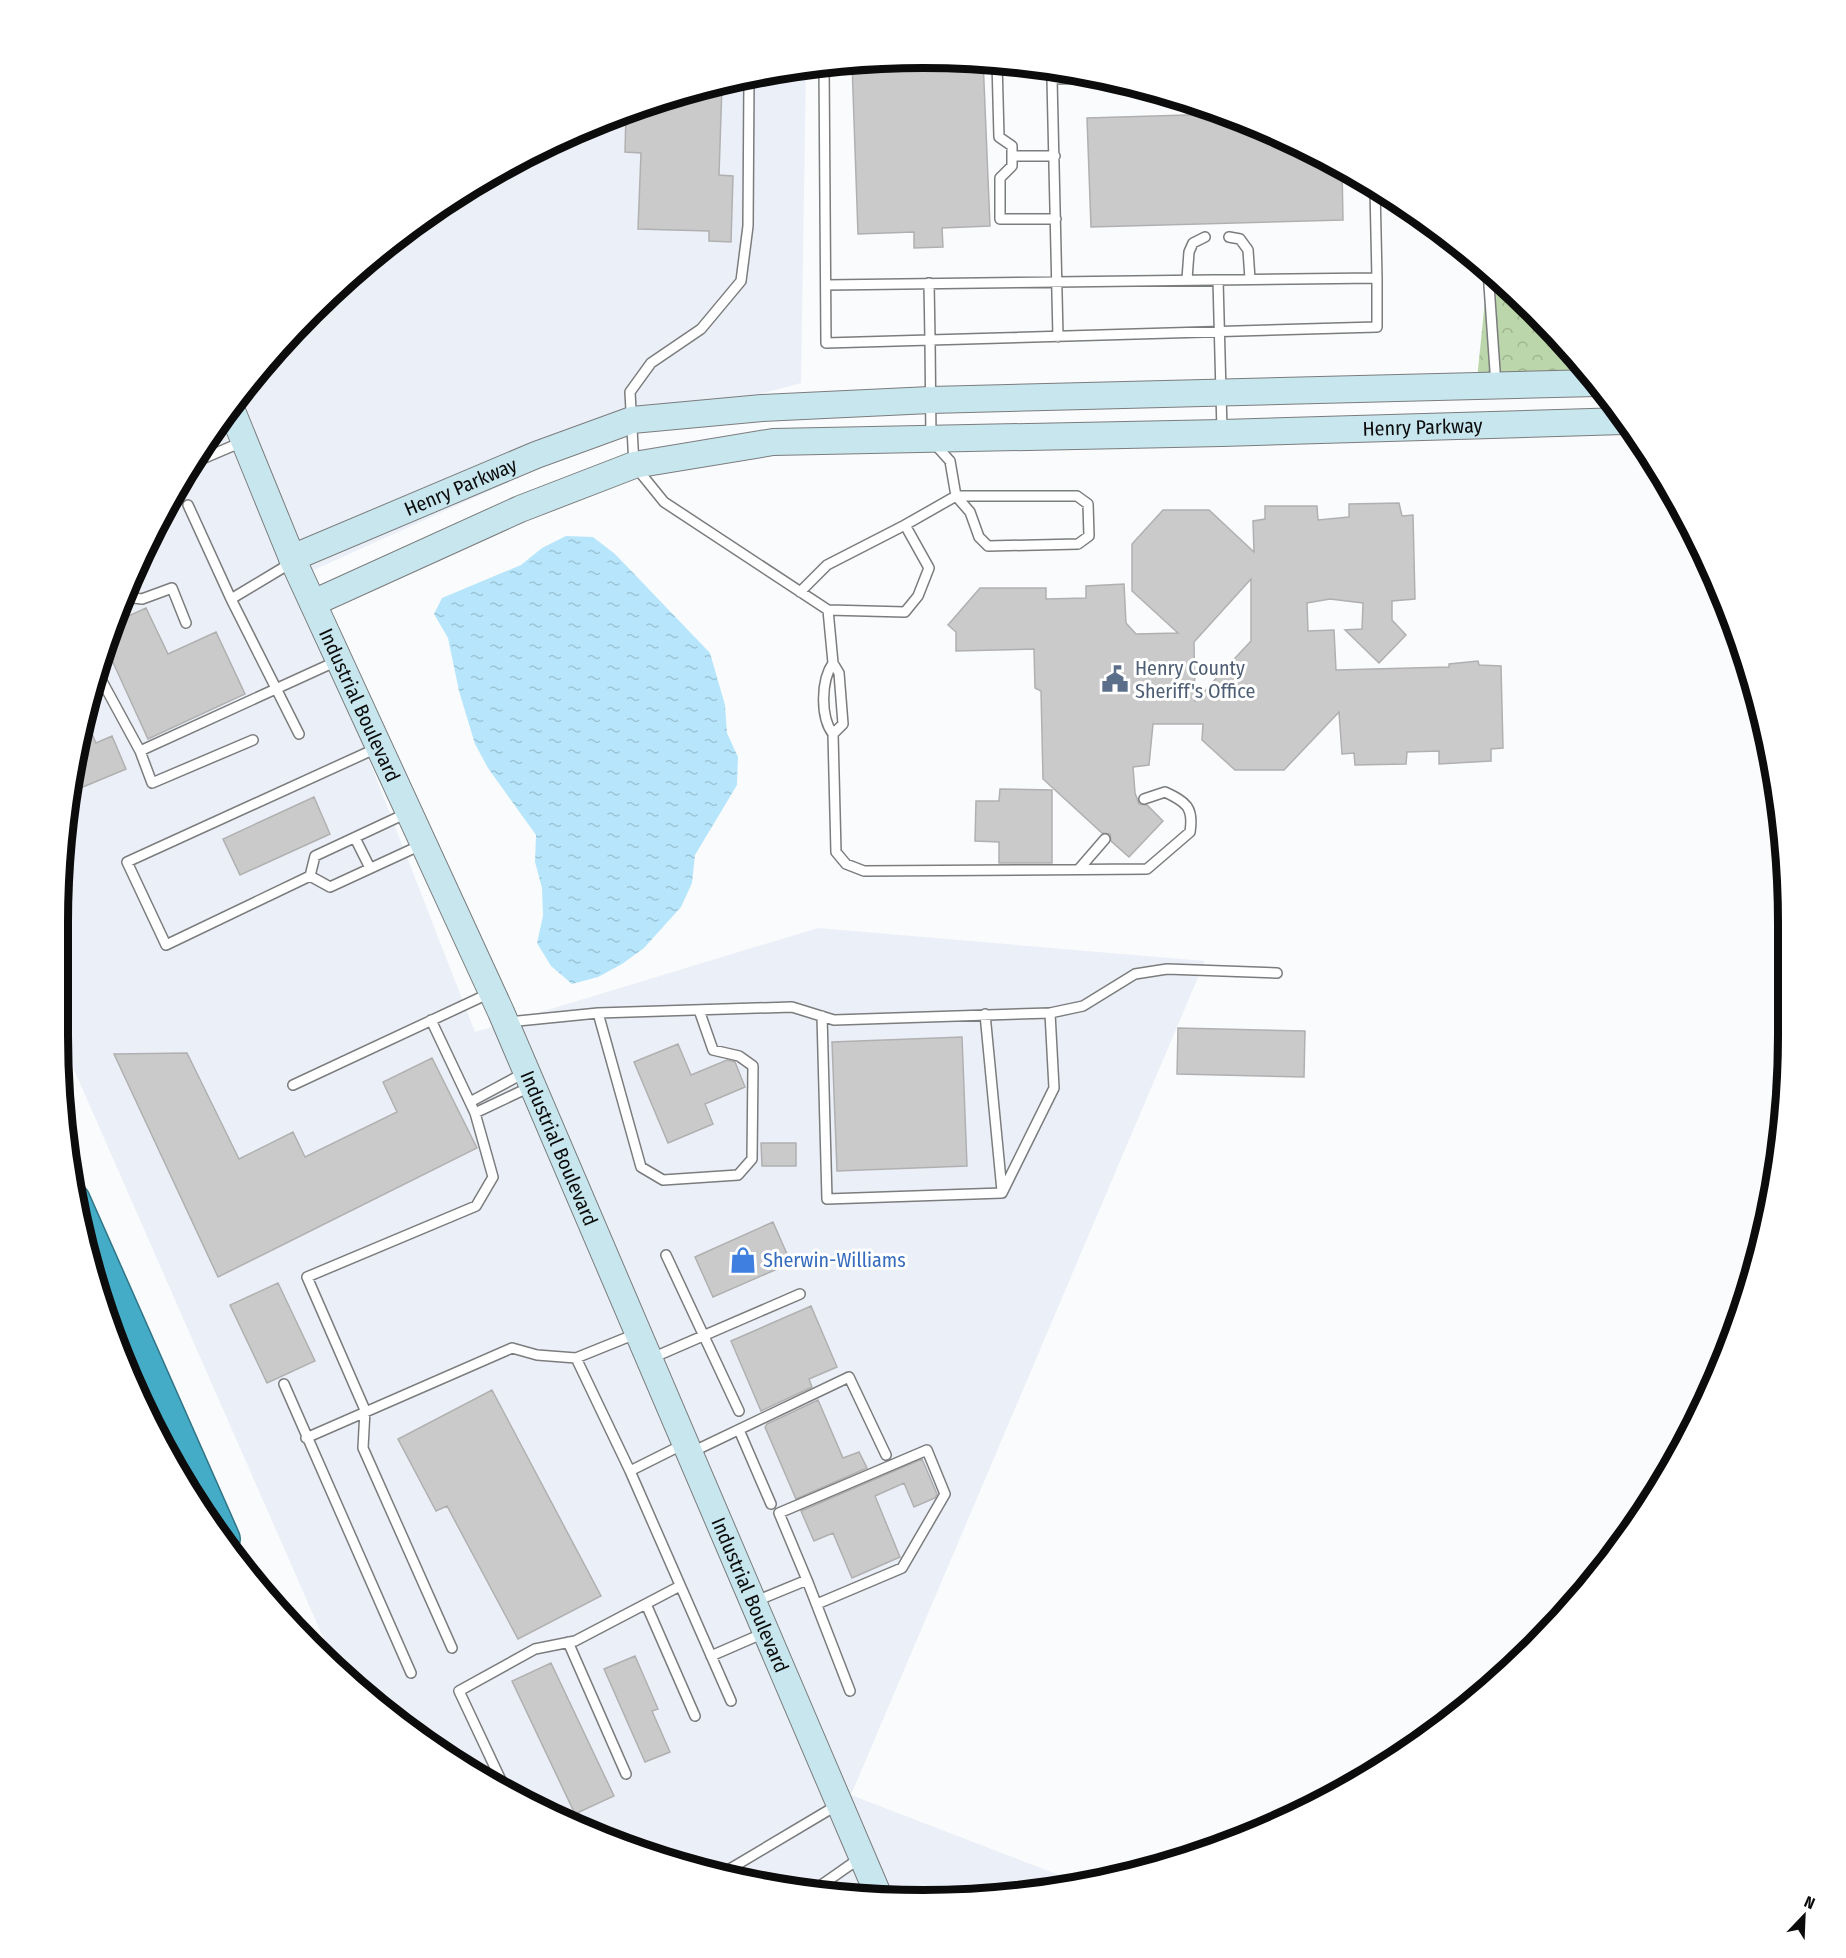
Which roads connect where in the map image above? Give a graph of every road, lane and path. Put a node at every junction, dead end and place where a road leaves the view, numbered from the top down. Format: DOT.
graph roads {
  1 [pos="997,71"];
  2 [pos="824,74"];
  3 [pos="1052,78"];
  4 [pos="748,86"];
  5 [pos="1012,156"];
  6 [pos="1055,156"];
  7 [pos="1375,197"];
  8 [pos="1056,219"];
  9 [pos="1205,237"];
  10 [pos="1229,237"];
  11 [pos="1377,278"];
  12 [pos="1188,279"];
  13 [pos="1251,279"];
  14 [pos="1218,280"];
  15 [pos="1058,282"];
  16 [pos="1489,282"];
  17 [pos="929,284"];
  18 [pos="827,285"];
  19 [pos="1218,332"];
  20 [pos="1058,337"];
  21 [pos="930,340"];
  22 [pos="1586,383"];
  23 [pos="1496,386"];
  24 [pos="1222,393"];
  25 [pos="930,400"];
  26 [pos="234,416"];
  27 [pos="632,420"];
  28 [pos="1615,421"];
  29 [pos="1222,433"];
  30 [pos="931,440"];
  31 [pos="244,441"];
  32 [pos="206,457"];
  33 [pos="634,465"];
  34 [pos="956,496"];
  35 [pos="188,505"];
  36 [pos="905,525"];
  37 [pos="293,560"];
  38 [pos="800,592"];
  39 [pos="132,598"];
  40 [pos="231,599"];
  41 [pos="313,603"];
  42 [pos="828,610"];
  43 [pos="186,622"];
  44 [pos="339,660"];
  45 [pos="832,663"];
  46 [pos="103,683"];
  47 [pos="278,689"];
  48 [pos="299,734"];
  49 [pos="833,734"];
  50 [pos="253,740"];
  51 [pos="379,747"];
  52 [pos="140,751"];
  53 [pos="1143,799"];
  54 [pos="410,812"];
  55 [pos="355,838"];
  56 [pos="1105,839"];
  57 [pos="424,844"];
  58 [pos="370,868"];
  59 [pos="1079,869"];
  60 [pos="310,876"];
  61 [pos="1277,973"];
  62 [pos="492,992"];
  63 [pos="699,1010"];
  64 [pos="598,1013"];
  65 [pos="1050,1013"];
  66 [pos="984,1014"];
  67 [pos="822,1016"];
  68 [pos="432,1020"];
  69 [pos="506,1022"];
  70 [pos="530,1079"];
  71 [pos="293,1085"];
  72 [pos="470,1102"];
  73 [pos="475,1113"];
  74 [pos="1002,1193"];
  75 [pos="96,1252"];
  76 [pos="666,1255"];
  77 [pos="800,1294"];
  78 [pos="638,1333"];
  79 [pos="703,1336"];
  80 [pos="576,1358"];
  81 [pos="650,1359"];
  82 [pos="284,1384"];
  83 [pos="365,1410"];
  84 [pos="739,1411"];
  85 [pos="739,1430"];
  86 [pos="306,1438"];
  87 [pos="688,1448"];
  88 [pos="886,1455"];
  89 [pos="630,1471"];
  90 [pos="206,1501"];
  91 [pos="771,1504"];
  92 [pos="807,1580"];
  93 [pos="680,1586"];
  94 [pos="753,1602"];
  95 [pos="646,1604"];
  96 [pos="817,1604"];
  97 [pos="766,1632"];
  98 [pos="568,1642"];
  99 [pos="452,1648"];
  100 [pos="711,1656"];
  101 [pos="411,1673"];
  102 [pos="850,1691"];
  103 [pos="731,1701"];
  104 [pos="695,1716"];
  105 [pos="626,1774"];
  106 [pos="500,1779"];
  107 [pos="839,1803"];
  108 [pos="862,1856"];
  109 [pos="731,1868"];
  110 [pos="822,1884"];
  111 [pos="876,1889"];
  1 -- 5 [label="lane"];
  2 -- 18 [label="lane"];
  3 -- 6 [label="lane"];
  4 -- 27 [label="lane"];
  5 -- 6 [label="lane"];
  5 -- 8 [label="lane"];
  6 -- 8 [label="lane"];
  7 -- 11 [label="lane"];
  8 -- 15 [label="lane"];
  9 -- 12 [label="lane"];
  10 -- 13 [label="lane"];
  11 -- 13 [label="lane"];
  11 -- 19 [label="lane"];
  12 -- 14 [label="lane"];
  12 -- 15 [label="lane"];
  13 -- 14 [label="lane"];
  14 -- 19 [label="lane"];
  15 -- 17 [label="lane"];
  15 -- 20 [label="lane"];
  16 -- 23 [label="lane"];
  17 -- 18 [label="lane"];
  17 -- 21 [label="lane"];
  18 -- 21 [label="lane"];
  19 -- 20 [label="lane"];
  19 -- 24 [label="lane"];
  20 -- 21 [label="lane"];
  21 -- 25 [label="lane"];
  22 -- 23 [label="street, Henry Parkway"];
  23 -- 24 [label="street, Henry Parkway"];
  24 -- 25 [label="street, Henry Parkway"];
  24 -- 29 [label="lane"];
  25 -- 27 [label="street, Henry Parkway"];
  25 -- 30 [label="lane"];
  26 -- 31 [label="street, Industrial Boulevard"];
  27 -- 33 [label="lane"];
  27 -- 37 [label="street, Henry Parkway"];
  28 -- 29 [label="street, Henry Parkway"];
  29 -- 30 [label="street, Henry Parkway"];
  30 -- 33 [label="street, Henry Parkway"];
  30 -- 34 [label="lane"];
  31 -- 32 [label="lane"];
  31 -- 37 [label="street, Industrial Boulevard"];
  33 -- 38 [label="lane"];
  33 -- 41 [label="street, Henry Parkway"];
  34 -- 34 [label="lane"];
  34 -- 36 [label="lane"];
  35 -- 40 [label="lane"];
  36 -- 38 [label="lane"];
  36 -- 42 [label="lane"];
  37 -- 40 [label="lane"];
  37 -- 41 [label="street, Industrial Boulevard"];
  38 -- 42 [label="lane"];
  39 -- 43 [label="lane"];
  40 -- 47 [label="lane"];
  41 -- 44 [label="street, Industrial Boulevard"];
  42 -- 45 [label="lane"];
  44 -- 47 [label="lane"];
  44 -- 51 [label="street, Industrial Boulevard"];
  45 -- 49 [label="lane"];
  45 -- 49 [label="lane"];
  46 -- 52 [label="lane"];
  47 -- 48 [label="lane"];
  47 -- 52 [label="lane"];
  49 -- 59 [label="lane"];
  50 -- 52 [label="lane"];
  51 -- 54 [label="street, Industrial Boulevard"];
  51 -- 60 [label="lane"];
  53 -- 59 [label="lane"];
  54 -- 55 [label="lane"];
  54 -- 57 [label="street, Industrial Boulevard"];
  55 -- 58 [label="lane"];
  55 -- 60 [label="lane"];
  56 -- 59 [label="lane"];
  57 -- 58 [label="lane"];
  57 -- 62 [label="street, Industrial Boulevard"];
  58 -- 60 [label="lane"];
  61 -- 65 [label="lane"];
  62 -- 68 [label="lane"];
  62 -- 69 [label="street, Industrial Boulevard"];
  63 -- 64 [label="lane"];
  63 -- 64 [label="lane"];
  63 -- 67 [label="lane"];
  64 -- 69 [label="lane"];
  65 -- 66 [label="lane"];
  65 -- 74 [label="lane"];
  66 -- 67 [label="lane"];
  66 -- 74 [label="lane"];
  67 -- 74 [label="lane"];
  68 -- 71 [label="lane"];
  68 -- 72 [label="lane"];
  69 -- 70 [label="street, Industrial Boulevard"];
  70 -- 72 [label="lane"];
  70 -- 73 [label="lane"];
  70 -- 78 [label="street, Industrial Boulevard"];
  72 -- 73 [label="lane"];
  73 -- 83 [label="lane"];
  75 -- 90 [label="highway"];
  76 -- 79 [label="lane"];
  77 -- 79 [label="lane"];
  78 -- 80 [label="lane"];
  78 -- 81 [label="street, Industrial Boulevard"];
  79 -- 81 [label="lane"];
  79 -- 84 [label="lane"];
  80 -- 83 [label="lane"];
  80 -- 89 [label="lane"];
  81 -- 87 [label="street, Industrial Boulevard"];
  82 -- 86 [label="lane"];
  83 -- 86 [label="lane"];
  83 -- 99 [label="lane"];
  85 -- 87 [label="lane"];
  85 -- 88 [label="lane"];
  85 -- 91 [label="lane"];
  86 -- 101 [label="lane"];
  87 -- 89 [label="lane"];
  87 -- 94 [label="street, Industrial Boulevard"];
  89 -- 93 [label="lane"];
  92 -- 94 [label="lane"];
  92 -- 96 [label="lane"];
  92 -- 96 [label="lane"];
  93 -- 95 [label="lane"];
  93 -- 100 [label="lane"];
  94 -- 97 [label="street, Industrial Boulevard"];
  95 -- 98 [label="lane"];
  95 -- 104 [label="lane"];
  96 -- 102 [label="lane"];
  97 -- 100 [label="lane"];
  97 -- 107 [label="street, Industrial Boulevard"];
  98 -- 105 [label="lane"];
  98 -- 106 [label="lane"];
  100 -- 103 [label="lane"];
  107 -- 108 [label="street, Industrial Boulevard"];
  107 -- 109 [label="lane"];
  108 -- 110 [label="lane"];
  108 -- 111 [label="street, Industrial Boulevard"];
}
